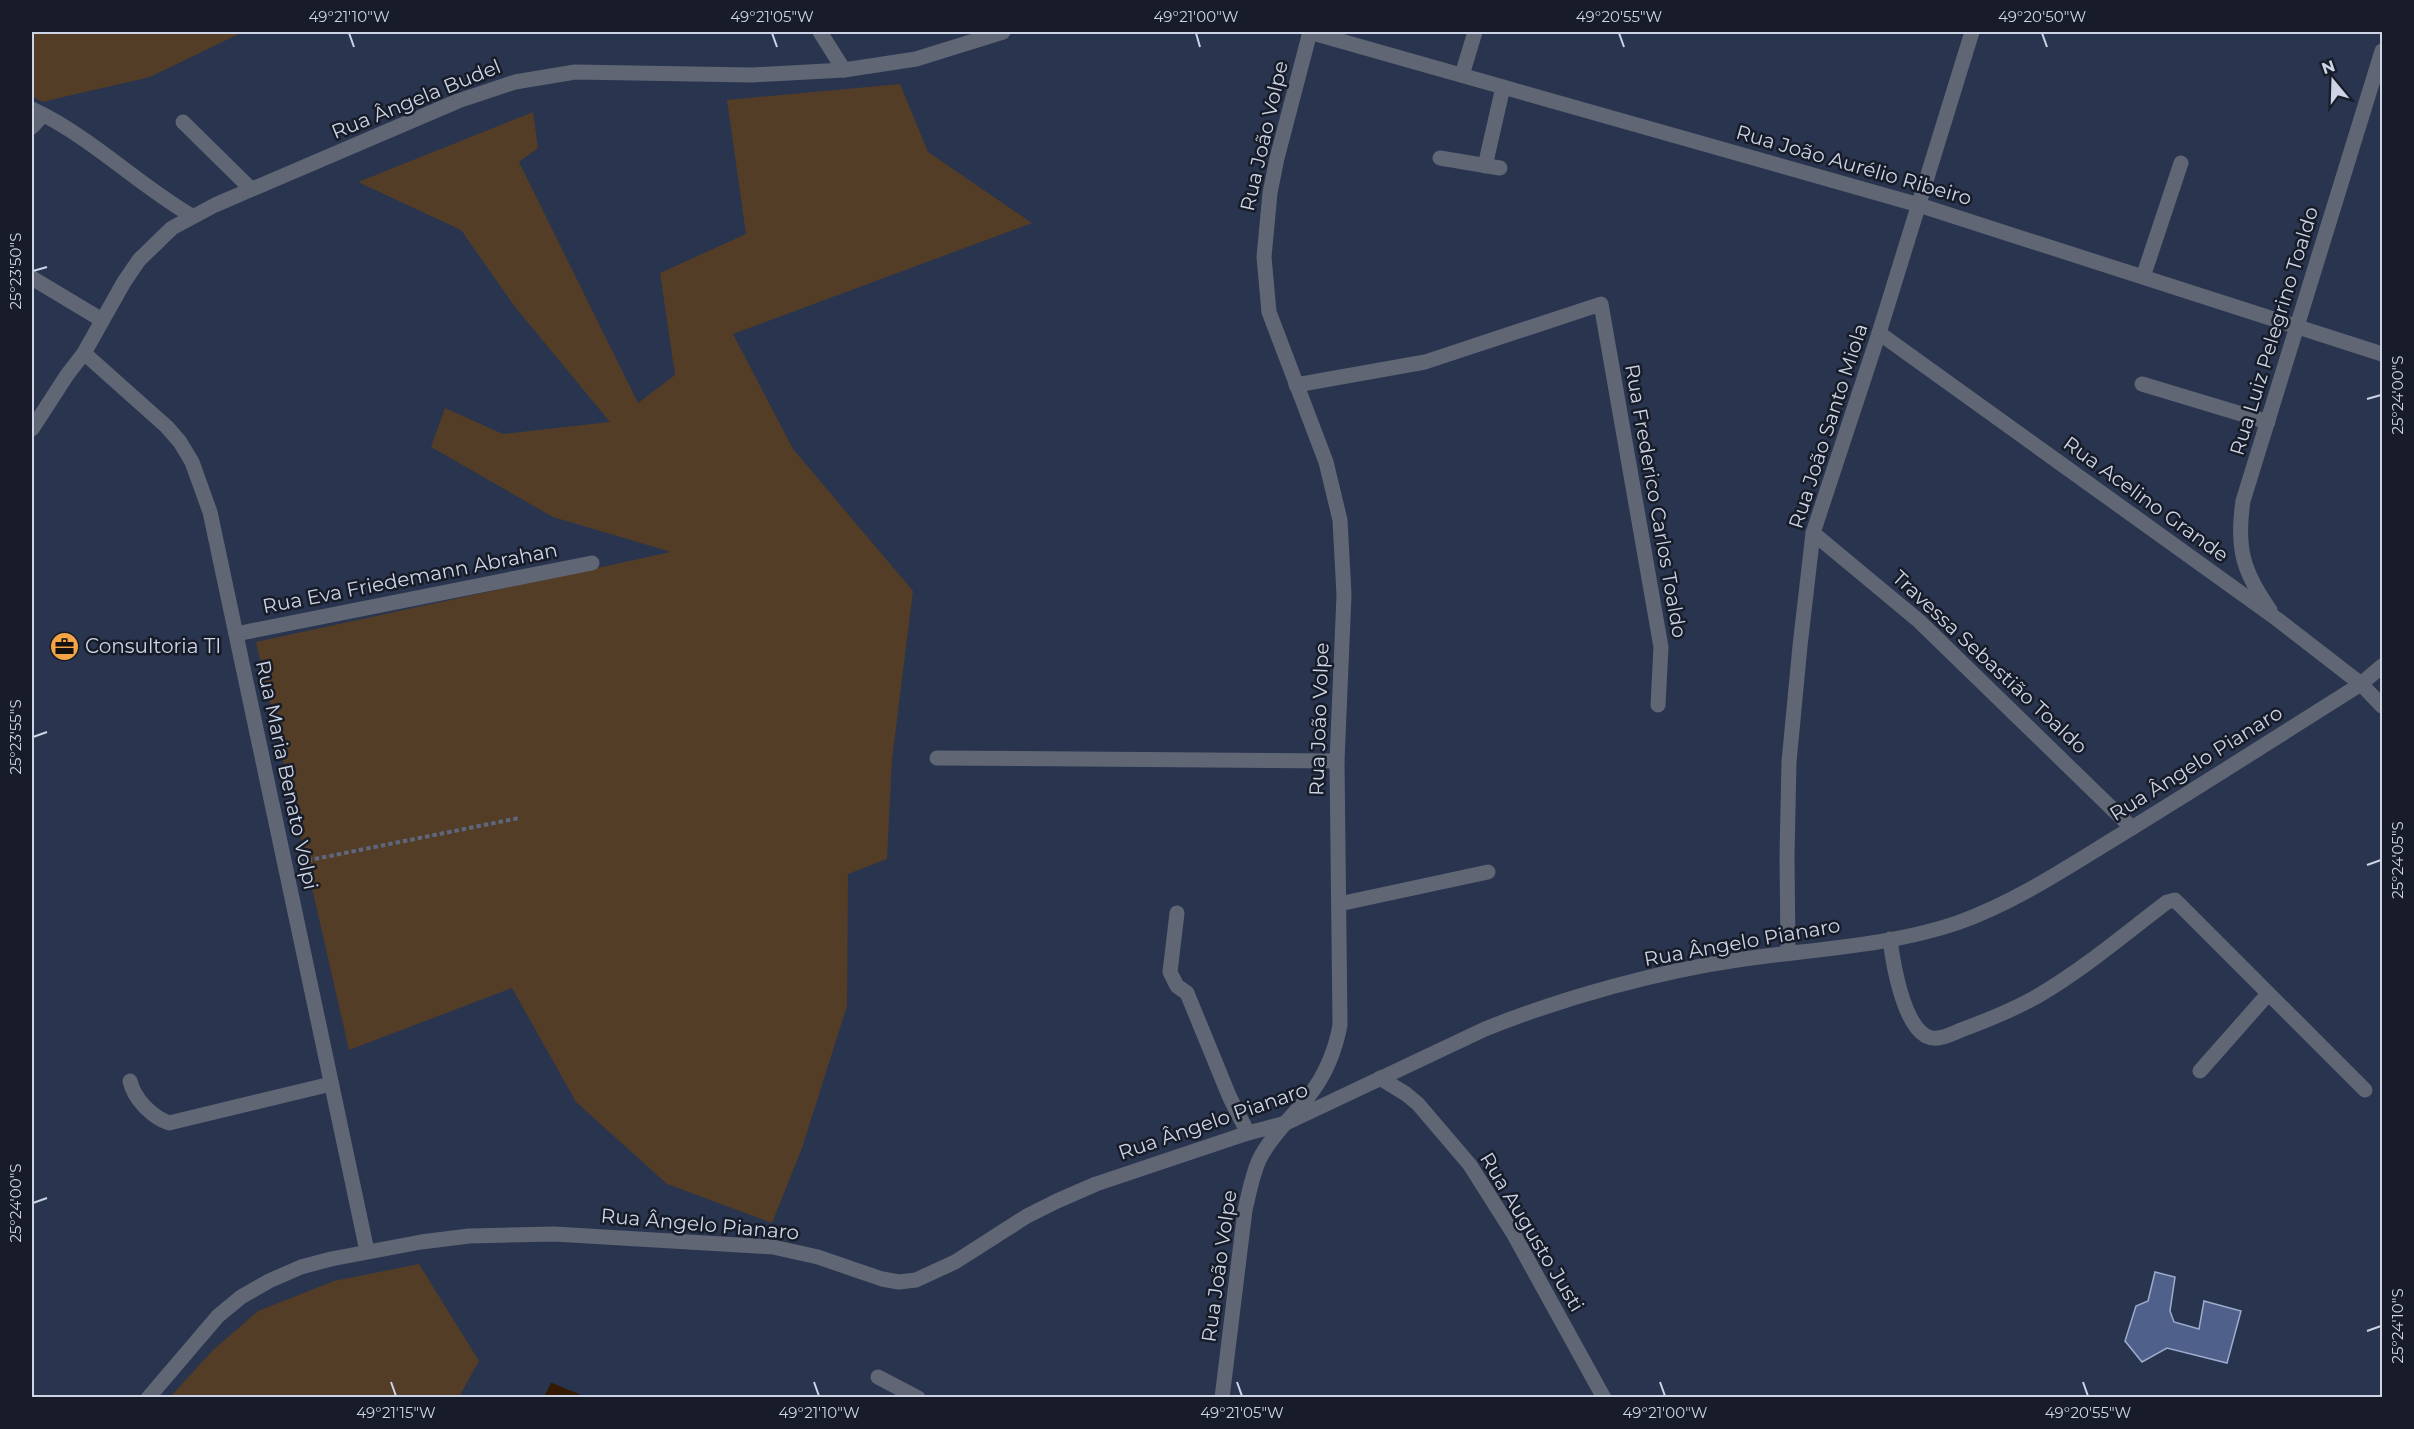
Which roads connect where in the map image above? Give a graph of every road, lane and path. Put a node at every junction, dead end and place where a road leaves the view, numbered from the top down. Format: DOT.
graph roads {
  1 [pos="820,32"];
  2 [pos="1003,32"];
  3 [pos="1310,32"];
  4 [pos="1475,32"];
  5 [pos="1972,32"];
  6 [pos="2382,51"];
  7 [pos="844,70"];
  8 [pos="1462,75"];
  9 [pos="1503,87"];
  10 [pos="37,112"];
  11 [pos="183,122"];
  12 [pos="32,126"];
  13 [pos="1440,158"];
  14 [pos="2181,163"];
  15 [pos="251,189"];
  16 [pos="1919,205"];
  17 [pos="192,216"];
  18 [pos="2143,277"];
  19 [pos="32,278"];
  20 [pos="102,320"];
  21 [pos="2297,327"];
  22 [pos="1879,333"];
  23 [pos="84,352"];
  24 [pos="2382,354"];
  25 [pos="2142,384"];
  26 [pos="1296,386"];
  27 [pos="2268,422"];
  28 [pos="32,429"];
  29 [pos="1813,533"];
  30 [pos="592,562"];
  31 [pos="2277,620"];
  32 [pos="236,634"];
  33 [pos="2382,666"];
  34 [pos="2361,684"];
  35 [pos="1658,705"];
  36 [pos="2382,706"];
  37 [pos="937,758"];
  38 [pos="1338,761"];
  39 [pos="519,818"];
  40 [pos="2132,828"];
  41 [pos="285,865"];
  42 [pos="1488,872"];
  43 [pos="1339,904"];
  44 [pos="1177,913"];
  45 [pos="1890,939"];
  46 [pos="1788,953"];
  47 [pos="2268,994"];
  48 [pos="2200,1071"];
  49 [pos="1380,1078"];
  50 [pos="130,1081"];
  51 [pos="331,1084"];
  52 [pos="2365,1090"];
  53 [pos="1286,1123"];
  54 [pos="1248,1133"];
  55 [pos="367,1251"];
  56 [pos="878,1377"];
  57 [pos="914,1397"];
  58 [pos="148,1398"];
  59 [pos="1222,1398"];
  60 [pos="1605,1398"];
  1 -- 7 [label="street"];
  2 -- 7 [label="street, Rua Ângela Budel"];
  3 -- 8 [label="street, Rua João Aurélio Ribeiro"];
  3 -- 26 [label="street, Rua João Volpe"];
  4 -- 8 [label="street"];
  5 -- 16 [label="street, Rua João Santo Miola"];
  6 -- 21 [label="street, Rua Luiz Pelegrino Toaldo"];
  7 -- 15 [label="street, Rua Ângela Budel"];
  8 -- 9 [label="street, Rua João Aurélio Ribeiro"];
  9 -- 13 [label="street"];
  9 -- 16 [label="street, Rua João Aurélio Ribeiro"];
  10 -- 12 [label="street"];
  10 -- 17 [label="street"];
  11 -- 15 [label="street"];
  14 -- 18 [label="street"];
  15 -- 17 [label="street, Rua Ângela Budel"];
  16 -- 18 [label="street, Rua João Aurélio Ribeiro"];
  16 -- 22 [label="street, Rua João Santo Miola"];
  17 -- 20 [label="street, Rua Ângela Budel"];
  18 -- 21 [label="street, Rua João Aurélio Ribeiro"];
  19 -- 20 [label="street"];
  20 -- 23 [label="street, Rua Ângela Budel"];
  21 -- 24 [label="street, Rua João Aurélio Ribeiro"];
  21 -- 27 [label="street, Rua Luiz Pelegrino Toaldo"];
  22 -- 29 [label="street, Rua João Santo Miola"];
  22 -- 31 [label="street, Rua Acelino Grande"];
  23 -- 28 [label="street, Rua Ângela Budel"];
  23 -- 32 [label="street, Rua Maria Benato Volpi"];
  25 -- 27 [label="street"];
  26 -- 35 [label="street, Rua Frederico Carlos Toaldo"];
  26 -- 38 [label="street, Rua João Volpe"];
  27 -- 31 [label="street, Rua Luiz Pelegrino Toaldo"];
  29 -- 40 [label="street, Travessa Sebastião Toaldo"];
  29 -- 46 [label="street, Rua João Santo Miola"];
  30 -- 32 [label="street, Rua Eva Friedemann Abrahan"];
  31 -- 34 [label="street, Rua Acelino Grande"];
  32 -- 41 [label="street, Rua Maria Benato Volpi"];
  33 -- 34 [label="street, Rua Ângelo Pianaro"];
  34 -- 36 [label="street, Rua Acelino Grande"];
  34 -- 40 [label="street, Rua Ângelo Pianaro"];
  37 -- 38 [label="street"];
  38 -- 43 [label="street, Rua João Volpe"];
  39 -- 41 [label="path"];
  40 -- 45 [label="street, Rua Ângelo Pianaro"];
  41 -- 51 [label="street, Rua Maria Benato Volpi"];
  42 -- 43 [label="street"];
  43 -- 53 [label="street, Rua João Volpe"];
  44 -- 54 [label="street"];
  45 -- 46 [label="street, Rua Ângelo Pianaro"];
  45 -- 47 [label="street"];
  46 -- 49 [label="street, Rua Ângelo Pianaro"];
  47 -- 48 [label="street"];
  47 -- 52 [label="street"];
  49 -- 53 [label="street, Rua Ângelo Pianaro"];
  49 -- 60 [label="street, Rua Augusto Justi"];
  50 -- 51 [label="street"];
  51 -- 55 [label="street, Rua Maria Benato Volpi"];
  53 -- 54 [label="street, Rua Ângelo Pianaro"];
  53 -- 59 [label="street, Rua João Volpe"];
  54 -- 55 [label="street, Rua Ângelo Pianaro"];
  55 -- 58 [label="street, Rua Ângelo Pianaro"];
  56 -- 57 [label="street"];
}
